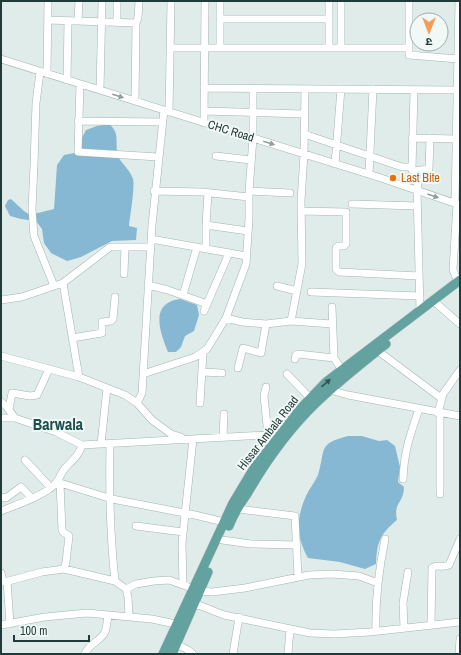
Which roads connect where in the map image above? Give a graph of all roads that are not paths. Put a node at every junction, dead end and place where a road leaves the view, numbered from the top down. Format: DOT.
graph roads {
  1 [pos="48,1"];
  2 [pos="78,1"];
  3 [pos="102,1"];
  4 [pos="117,1"];
  5 [pos="139,1"];
  6 [pos="170,1"];
  7 [pos="204,1"];
  8 [pos="220,1"];
  9 [pos="329,1"];
  10 [pos="341,1"];
  11 [pos="409,1"];
  12 [pos="459,1"];
  13 [pos="220,19"];
  14 [pos="329,19"];
  15 [pos="48,20"];
  16 [pos="68,21"];
  17 [pos="78,21"];
  18 [pos="101,22"];
  19 [pos="117,22"];
  20 [pos="136,23"];
  21 [pos="204,47"];
  22 [pos="220,47"];
  23 [pos="170,48"];
  24 [pos="329,48"];
  25 [pos="341,48"];
  26 [pos="408,48"];
  27 [pos="1,59"];
  28 [pos="458,59"];
  29 [pos="459,69"];
  30 [pos="43,73"];
  31 [pos="67,80"];
  32 [pos="80,84"];
  33 [pos="204,88"];
  34 [pos="253,88"];
  35 [pos="305,89"];
  36 [pos="341,89"];
  37 [pos="373,89"];
  38 [pos="100,90"];
  39 [pos="414,90"];
  40 [pos="457,90"];
  41 [pos="135,101"];
  42 [pos="167,111"];
  43 [pos="204,111"];
  44 [pos="253,112"];
  45 [pos="304,114"];
  46 [pos="78,121"];
  47 [pos="162,122"];
  48 [pos="204,123"];
  49 [pos="304,134"];
  50 [pos="253,138"];
  51 [pos="412,138"];
  52 [pos="430,138"];
  53 [pos="458,142"];
  54 [pos="337,145"];
  55 [pos="304,154"];
  56 [pos="216,156"];
  57 [pos="370,156"];
  58 [pos="158,157"];
  59 [pos="251,160"];
  60 [pos="336,164"];
  61 [pos="416,170"];
  62 [pos="369,174"];
  63 [pos="417,190"];
  64 [pos="154,191"];
  65 [pos="208,193"];
  66 [pos="290,193"];
  67 [pos="249,194"];
  68 [pos="352,204"];
  69 [pos="457,204"];
  70 [pos="417,206"];
  71 [pos="301,211"];
  72 [pos="206,225"];
  73 [pos="248,231"];
  74 [pos="151,239"];
  75 [pos="125,247"];
  76 [pos="150,247"];
  77 [pos="197,247"];
  78 [pos="206,249"];
  79 [pos="229,253"];
  80 [pos="246,256"];
  81 [pos="124,274"];
  82 [pos="419,276"];
  83 [pos="63,283"];
  84 [pos="459,283"];
  85 [pos="148,285"];
  86 [pos="54,286"];
  87 [pos="277,286"];
  88 [pos="297,291"];
  89 [pos="311,292"];
  90 [pos="183,295"];
  91 [pos="115,296"];
  92 [pos="420,296"];
  93 [pos="1,300"];
  94 [pos="207,304"];
  95 [pos="437,304"];
  96 [pos="332,307"];
  97 [pos="420,310"];
  98 [pos="204,311"];
  99 [pos="226,318"];
  100 [pos="291,321"];
  101 [pos="266,324"];
  102 [pos="332,324"];
  103 [pos="460,324"];
  104 [pos="72,338"];
  105 [pos="378,351"];
  106 [pos="203,353"];
  107 [pos="1,356"];
  108 [pos="334,358"];
  109 [pos="294,359"];
  110 [pos="238,368"];
  111 [pos="49,369"];
  112 [pos="342,370"];
  113 [pos="460,370"];
  114 [pos="202,372"];
  115 [pos="222,373"];
  116 [pos="143,374"];
  117 [pos="287,374"];
  118 [pos="79,377"];
  119 [pos="266,387"];
  120 [pos="107,388"];
  121 [pos="330,390"];
  122 [pos="310,398"];
  123 [pos="441,398"];
  124 [pos="1,402"];
  125 [pos="137,403"];
  126 [pos="200,403"];
  127 [pos="9,409"];
  128 [pos="419,409"];
  129 [pos="439,413"];
  130 [pos="224,414"];
  131 [pos="460,416"];
  132 [pos="1,418"];
  133 [pos="15,418"];
  134 [pos="284,434"];
  135 [pos="268,435"];
  136 [pos="223,437"];
  137 [pos="191,439"];
  138 [pos="101,444"];
  139 [pos="110,444"];
  140 [pos="82,445"];
  141 [pos="25,460"];
  142 [pos="402,479"];
  143 [pos="59,483"];
  144 [pos="51,488"];
  145 [pos="440,494"];
  146 [pos="1,497"];
  147 [pos="32,498"];
  148 [pos="110,498"];
  149 [pos="238,509"];
  150 [pos="1,511"];
  151 [pos="186,513"];
  152 [pos="227,523"];
  153 [pos="136,526"];
  154 [pos="183,532"];
  155 [pos="385,539"];
  156 [pos="460,539"];
  157 [pos="222,540"];
  158 [pos="296,545"];
  159 [pos="64,569"];
  160 [pos="408,572"];
  161 [pos="1,573"];
  162 [pos="298,577"];
  163 [pos="7,581"];
  164 [pos="114,581"];
  165 [pos="378,583"];
  166 [pos="183,585"];
  167 [pos="126,589"];
  168 [pos="197,589"];
  169 [pos="190,604"];
  170 [pos="108,615"];
  171 [pos="129,617"];
  172 [pos="239,618"];
  173 [pos="460,622"];
  174 [pos="10,624"];
  175 [pos="1,625"];
  176 [pos="180,625"];
  177 [pos="431,625"];
  178 [pos="404,628"];
  179 [pos="290,629"];
  180 [pos="376,631"];
  181 [pos="460,639"];
  182 [pos="173,642"];
  183 [pos="84,654"];
  184 [pos="163,654"];
  185 [pos="172,654"];
  186 [pos="193,654"];
  187 [pos="233,654"];
  188 [pos="288,654"];
  189 [pos="459,654"];
  1 -- 15 [label="street"];
  2 -- 17 [label="street"];
  3 -- 18 [label="street"];
  4 -- 19 [label="street"];
  5 -- 20 [label="street"];
  6 -- 23 [label="street"];
  7 -- 21 [label="street"];
  8 -- 13 [label="street"];
  9 -- 14 [label="street"];
  10 -- 25 [label="street"];
  11 -- 26 [label="street"];
  12 -- 28 [label="street"];
  13 -- 14 [label="street"];
  13 -- 22 [label="street"];
  14 -- 24 [label="street"];
  15 -- 16 [label="street"];
  15 -- 30 [label="street"];
  16 -- 17 [label="street"];
  16 -- 31 [label="street"];
  17 -- 18 [label="street"];
  18 -- 19 [label="street"];
  18 -- 38 [label="street"];
  19 -- 20 [label="street"];
  20 -- 41 [label="street"];
  21 -- 22 [label="street"];
  21 -- 23 [label="street"];
  21 -- 33 [label="street"];
  22 -- 24 [label="street"];
  23 -- 42 [label="street"];
  24 -- 25 [label="street"];
  25 -- 26 [label="street"];
  26 -- 28 [label="street"];
  27 -- 30 [label="street, CHC Road"];
  28 -- 29 [label="street"];
  29 -- 40 [label="street"];
  30 -- 31 [label="street, CHC Road"];
  30 -- 86 [label="street"];
  31 -- 32 [label="street, CHC Road"];
  32 -- 38 [label="street, CHC Road"];
  32 -- 46 [label="street"];
  33 -- 34 [label="street"];
  33 -- 43 [label="street"];
  34 -- 35 [label="street"];
  34 -- 44 [label="street"];
  35 -- 36 [label="street"];
  35 -- 45 [label="street"];
  36 -- 37 [label="street"];
  36 -- 54 [label="street"];
  37 -- 39 [label="street"];
  37 -- 57 [label="street"];
  38 -- 41 [label="street, CHC Road, one-way"];
  39 -- 40 [label="street"];
  39 -- 51 [label="street"];
  40 -- 53 [label="street"];
  41 -- 42 [label="street, CHC Road"];
  42 -- 47 [label="street"];
  42 -- 48 [label="street, CHC Road"];
  43 -- 44 [label="street"];
  43 -- 48 [label="street"];
  44 -- 45 [label="street"];
  44 -- 50 [label="street"];
  45 -- 49 [label="street"];
  46 -- 47 [label="street"];
  46 -- 58 [label="street"];
  47 -- 58 [label="street"];
  48 -- 50 [label="street, CHC Road"];
  49 -- 54 [label="street"];
  49 -- 55 [label="street"];
  50 -- 55 [label="street, CHC Road, one-way"];
  50 -- 59 [label="street"];
  51 -- 52 [label="street"];
  51 -- 61 [label="street"];
  52 -- 53 [label="street"];
  52 -- 61 [label="street"];
  53 -- 69 [label="street"];
  54 -- 57 [label="street"];
  54 -- 60 [label="street"];
  55 -- 60 [label="street, CHC Road"];
  55 -- 71 [label="street"];
  56 -- 59 [label="street"];
  57 -- 61 [label="street"];
  57 -- 62 [label="street"];
  58 -- 64 [label="street"];
  59 -- 67 [label="street"];
  60 -- 62 [label="street, CHC Road"];
  61 -- 63 [label="street"];
  62 -- 63 [label="street, CHC Road"];
  63 -- 69 [label="street, CHC Road, one-way"];
  63 -- 70 [label="street"];
  64 -- 65 [label="street"];
  64 -- 74 [label="street"];
  65 -- 67 [label="street"];
  65 -- 72 [label="street"];
  66 -- 67 [label="street"];
  67 -- 73 [label="street"];
  68 -- 70 [label="street"];
  69 -- 84 [label="street"];
  70 -- 82 [label="street"];
  71 -- 82 [label="street"];
  71 -- 88 [label="street"];
  72 -- 73 [label="street"];
  72 -- 78 [label="street"];
  73 -- 80 [label="street"];
  74 -- 76 [label="street"];
  74 -- 77 [label="street"];
  75 -- 76 [label="street"];
  75 -- 81 [label="street"];
  75 -- 83 [label="street"];
  76 -- 85 [label="street"];
  77 -- 78 [label="street"];
  77 -- 90 [label="street"];
  78 -- 79 [label="street"];
  79 -- 80 [label="street"];
  79 -- 94 [label="street"];
  80 -- 99 [label="street"];
  82 -- 92 [label="street"];
  83 -- 86 [label="street"];
  83 -- 104 [label="street"];
  84 -- 95 [label="main road, Hissar Ambala Road"];
  84 -- 97 [label="main road, Hissar Ambala Road"];
  85 -- 90 [label="street"];
  85 -- 116 [label="street"];
  86 -- 93 [label="street"];
  87 -- 88 [label="street"];
  88 -- 100 [label="street"];
  89 -- 92 [label="street"];
  90 -- 94 [label="street"];
  91 -- 104 [label="street"];
  92 -- 97 [label="street"];
  94 -- 98 [label="street"];
  95 -- 103 [label="street"];
  95 -- 105 [label="main road, Hissar Ambala Road"];
  96 -- 102 [label="street"];
  97 -- 112 [label="main road, Hissar Ambala Road"];
  99 -- 101 [label="street"];
  99 -- 106 [label="street"];
  100 -- 101 [label="street"];
  100 -- 102 [label="street"];
  101 -- 110 [label="street"];
  102 -- 108 [label="street"];
  104 -- 118 [label="street"];
  105 -- 121 [label="main road, Hissar Ambala Road"];
  105 -- 123 [label="street"];
  106 -- 114 [label="street"];
  106 -- 116 [label="street"];
  107 -- 111 [label="street"];
  108 -- 109 [label="street"];
  108 -- 112 [label="street"];
  111 -- 118 [label="street"];
  111 -- 127 [label="street"];
  122 -- 112 [label="main road, Hissar Ambala Road, one-way"];
  113 -- 123 [label="street"];
  114 -- 115 [label="street"];
  114 -- 126 [label="street"];
  116 -- 125 [label="street"];
  117 -- 122 [label="street"];
  118 -- 120 [label="street"];
  119 -- 135 [label="street"];
  120 -- 125 [label="street"];
  120 -- 138 [label="street"];
  121 -- 128 [label="street"];
  121 -- 134 [label="main road, Hissar Ambala Road"];
  122 -- 134 [label="main road, Hissar Ambala Road"];
  123 -- 129 [label="street"];
  124 -- 127 [label="street"];
  125 -- 137 [label="street"];
  127 -- 133 [label="street"];
  128 -- 129 [label="street"];
  128 -- 142 [label="street"];
  129 -- 131 [label="street"];
  129 -- 145 [label="street"];
  130 -- 136 [label="street"];
  132 -- 133 [label="street"];
  133 -- 140 [label="street"];
  134 -- 135 [label="street"];
  134 -- 149 [label="main road, Hissar Ambala Road"];
  134 -- 152 [label="main road, Hissar Ambala Road"];
  135 -- 136 [label="street"];
  136 -- 137 [label="street"];
  137 -- 139 [label="street"];
  137 -- 151 [label="street"];
  138 -- 139 [label="street"];
  138 -- 140 [label="street"];
  139 -- 148 [label="street"];
  140 -- 143 [label="street"];
  141 -- 144 [label="street"];
  143 -- 144 [label="street"];
  143 -- 148 [label="street"];
  143 -- 159 [label="street"];
  144 -- 147 [label="street"];
  146 -- 147 [label="street"];
  147 -- 150 [label="street"];
  148 -- 151 [label="street"];
  148 -- 164 [label="street"];
  149 -- 152 [label="main road, Hissar Ambala Road"];
  149 -- 158 [label="street"];
  151 -- 152 [label="street"];
  151 -- 154 [label="street"];
  152 -- 157 [label="main road, Hissar Ambala Road"];
  152 -- 168 [label="main road, Hissar Ambala Road"];
  153 -- 154 [label="street"];
  154 -- 166 [label="street"];
  155 -- 165 [label="street"];
  156 -- 177 [label="street"];
  157 -- 158 [label="street"];
  157 -- 168 [label="main road, Hissar Ambala Road"];
  158 -- 162 [label="street"];
  159 -- 163 [label="street"];
  159 -- 164 [label="street"];
  160 -- 178 [label="street"];
  161 -- 163 [label="street"];
  162 -- 165 [label="street"];
  162 -- 168 [label="street"];
  163 -- 174 [label="street"];
  164 -- 167 [label="street"];
  165 -- 180 [label="street"];
  166 -- 167 [label="street"];
  166 -- 168 [label="street"];
  167 -- 171 [label="street"];
  168 -- 169 [label="main road, Hissar Ambala Road"];
  169 -- 172 [label="street"];
  169 -- 176 [label="main road, Hissar Ambala Road"];
  170 -- 171 [label="street"];
  170 -- 174 [label="street"];
  170 -- 183 [label="street"];
  171 -- 176 [label="street"];
  172 -- 179 [label="street"];
  172 -- 187 [label="street"];
  173 -- 177 [label="street"];
  174 -- 175 [label="street"];
  176 -- 182 [label="main road, Hissar Ambala Road"];
  177 -- 178 [label="street"];
  178 -- 180 [label="street"];
  179 -- 180 [label="street"];
  179 -- 188 [label="street"];
  181 -- 189 [label="street"];
  182 -- 184 [label="main road, Hissar Ambala Road"];
  182 -- 185 [label="main road, Hissar Ambala Road"];
  182 -- 186 [label="street"];
}
